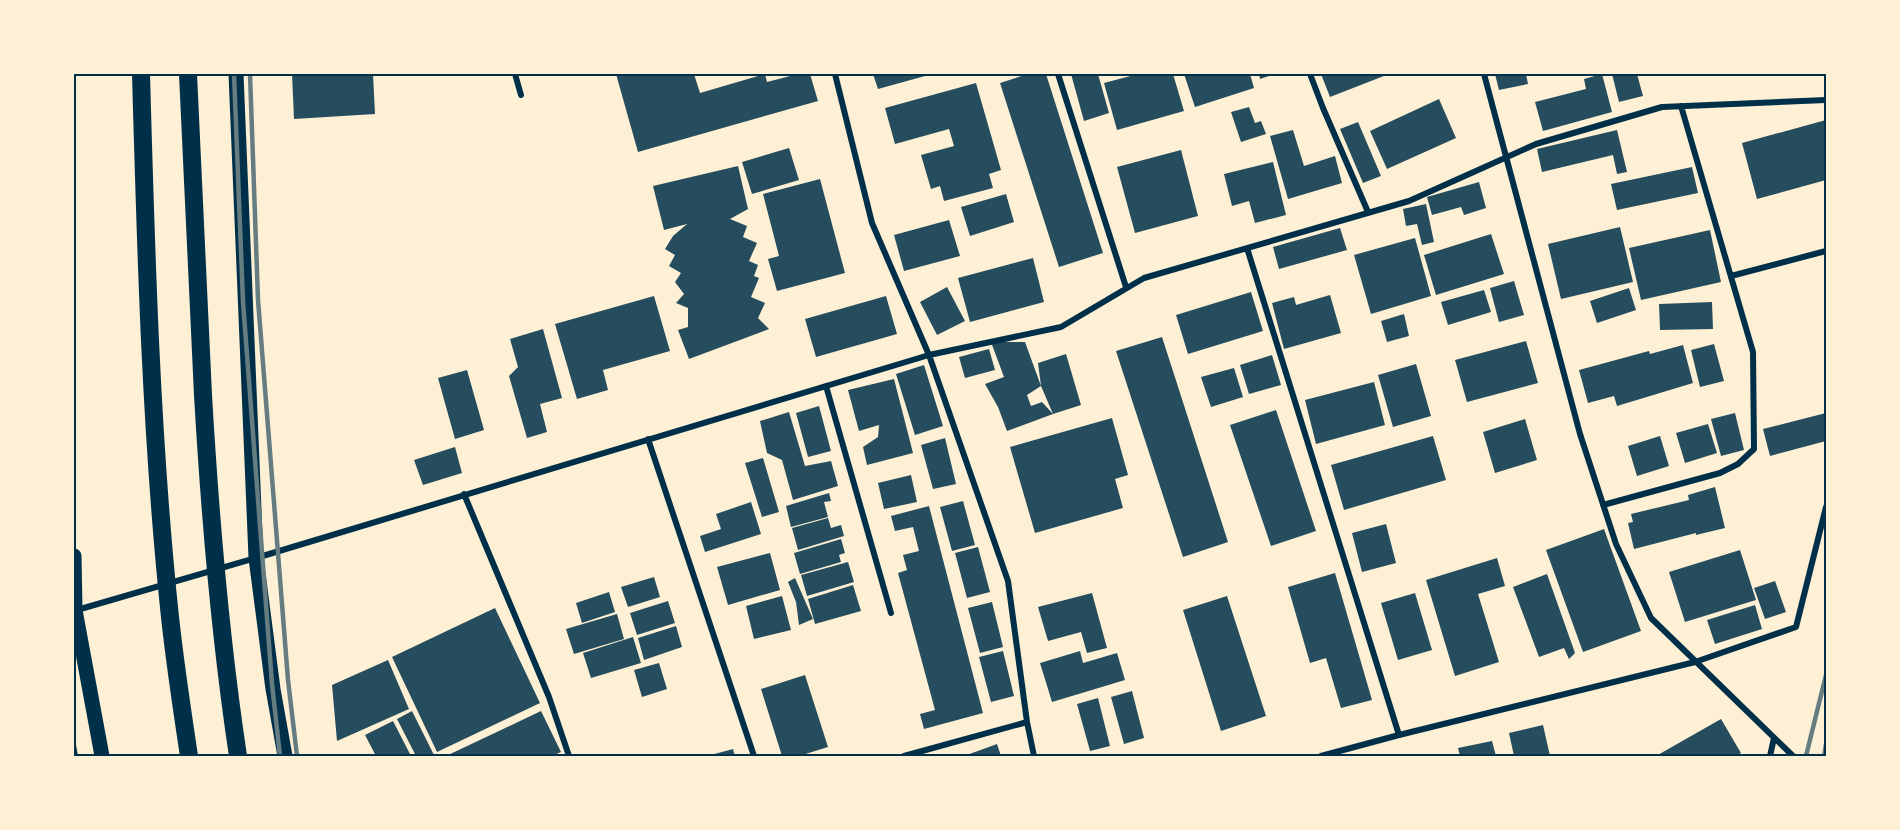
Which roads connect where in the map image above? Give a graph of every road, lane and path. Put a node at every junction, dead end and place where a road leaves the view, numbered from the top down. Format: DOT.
graph roads {
  1 [pos="141,74"];
  2 [pos="188,74"];
  3 [pos="236,74"];
  4 [pos="515,74"];
  5 [pos="835,74"];
  6 [pos="1058,74"];
  7 [pos="1310,74"];
  8 [pos="1484,74"];
  9 [pos="521,95"];
  10 [pos="1827,100"];
  11 [pos="1681,106"];
  12 [pos="1505,157"];
  13 [pos="1368,212"];
  14 [pos="1247,248"];
  15 [pos="1827,251"];
  16 [pos="1731,276"];
  17 [pos="1126,287"];
  18 [pos="929,355"];
  19 [pos="826,386"];
  20 [pos="648,439"];
  21 [pos="464,494"];
  22 [pos="1603,505"];
  23 [pos="1827,507"];
  24 [pos="74,556"];
  25 [pos="256,558"];
  26 [pos="74,610"];
  27 [pos="891,612"];
  28 [pos="1695,663"];
  29 [pos="1027,722"];
  30 [pos="1399,735"];
  31 [pos="1774,738"];
  32 [pos="74,745"];
  33 [pos="76,756"];
  34 [pos="102,756"];
  35 [pos="189,756"];
  36 [pos="238,756"];
  37 [pos="285,756"];
  38 [pos="569,756"];
  39 [pos="754,756"];
  40 [pos="904,756"];
  41 [pos="1034,756"];
  42 [pos="1321,756"];
  43 [pos="1770,756"];
  44 [pos="1792,756"];
  1 -- 35 [label="highway"];
  2 -- 36 [label="highway"];
  3 -- 25 [label="main road"];
  4 -- 9 [label="street"];
  5 -- 18 [label="street"];
  6 -- 17 [label="street"];
  7 -- 13 [label="street"];
  8 -- 12 [label="street"];
  10 -- 11 [label="street"];
  11 -- 12 [label="street"];
  11 -- 16 [label="street"];
  12 -- 13 [label="street"];
  12 -- 22 [label="street"];
  13 -- 14 [label="street"];
  14 -- 17 [label="street"];
  14 -- 30 [label="street"];
  15 -- 16 [label="street"];
  16 -- 22 [label="street"];
  17 -- 18 [label="street"];
  18 -- 19 [label="street"];
  18 -- 29 [label="street"];
  19 -- 20 [label="street"];
  19 -- 27 [label="street"];
  20 -- 21 [label="street"];
  20 -- 39 [label="street"];
  21 -- 25 [label="street"];
  21 -- 38 [label="street"];
  22 -- 28 [label="street"];
  23 -- 28 [label="street"];
  24 -- 26 [label="main road"];
  25 -- 26 [label="street"];
  25 -- 37 [label="main road"];
  26 -- 34 [label="main road"];
  28 -- 30 [label="street"];
  28 -- 31 [label="street"];
  29 -- 40 [label="street"];
  29 -- 41 [label="street"];
  30 -- 42 [label="street"];
  31 -- 43 [label="street"];
  31 -- 44 [label="street"];
  32 -- 33 [label="path"];
}
